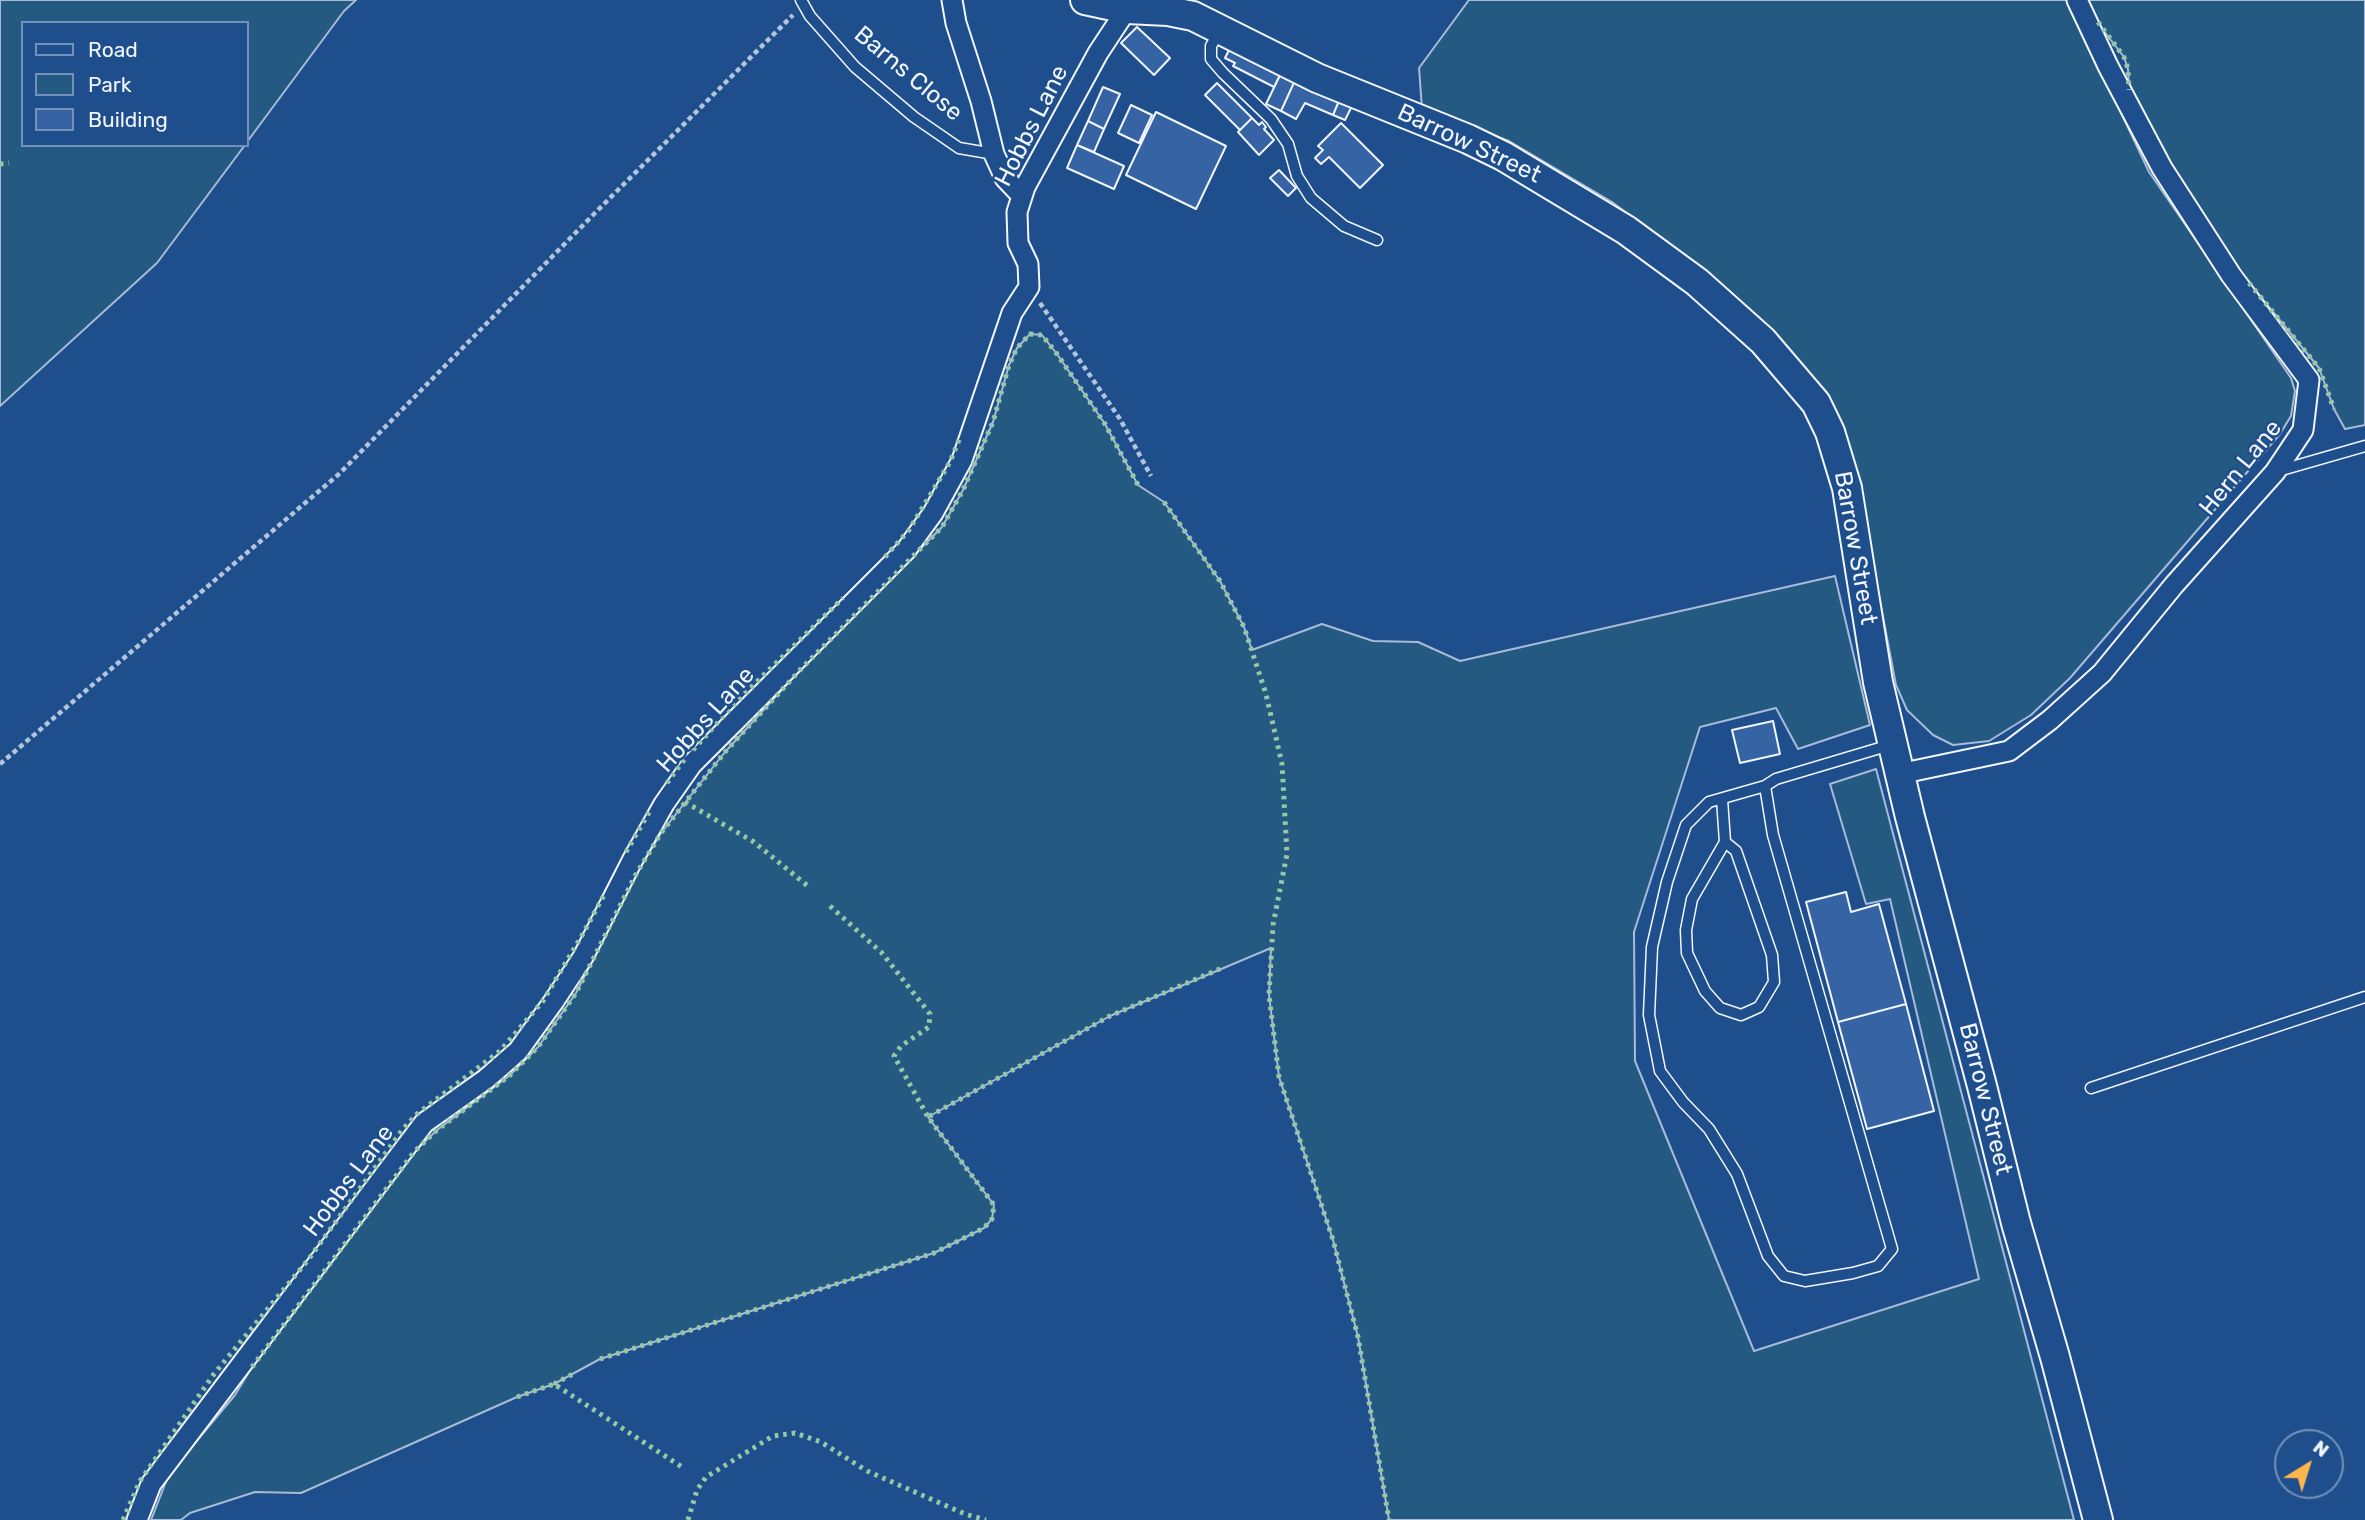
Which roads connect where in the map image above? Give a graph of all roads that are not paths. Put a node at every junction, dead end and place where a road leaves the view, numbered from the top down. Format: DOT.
graph roads {
  1 [pos="952,0"];
  2 [pos="1085,0"];
  3 [pos="2077,0"];
  4 [pos="802,2"];
  5 [pos="1170,6"];
  6 [pos="1127,9"];
  7 [pos="1220,28"];
  8 [pos="994,154"];
  9 [pos="1022,196"];
  10 [pos="1377,240"];
  11 [pos="2365,446"];
  12 [pos="2275,472"];
  13 [pos="1892,744"];
  14 [pos="1899,774"];
  15 [pos="1765,786"];
  16 [pos="1721,799"];
  17 [pos="1725,842"];
  18 [pos="2365,997"];
  19 [pos="2091,1088"];
  20 [pos="137,1520"];
  21 [pos="2098,1520"];
  1 -- 8 [label="street"];
  2 -- 6 [label="main road, Barrow Street"];
  3 -- 12 [label="street, Hern Lane"];
  4 -- 8 [label="lane, Barns Close"];
  5 -- 6 [label="main road, Barrow Street"];
  5 -- 7 [label="main road, Barrow Street"];
  6 -- 9 [label="street, Hobbs Lane"];
  7 -- 10 [label="lane"];
  7 -- 13 [label="main road, Barrow Street"];
  8 -- 9 [label="street"];
  9 -- 20 [label="street, Hobbs Lane"];
  11 -- 12 [label="lane"];
  12 -- 14 [label="street, Hern Lane"];
  13 -- 14 [label="main road, Barrow Street"];
  13 -- 15 [label="lane"];
  14 -- 21 [label="main road, Barrow Street"];
  15 -- 16 [label="lane"];
  15 -- 16 [label="lane"];
  16 -- 17 [label="lane"];
  17 -- 17 [label="lane"];
  18 -- 19 [label="lane"];
}
